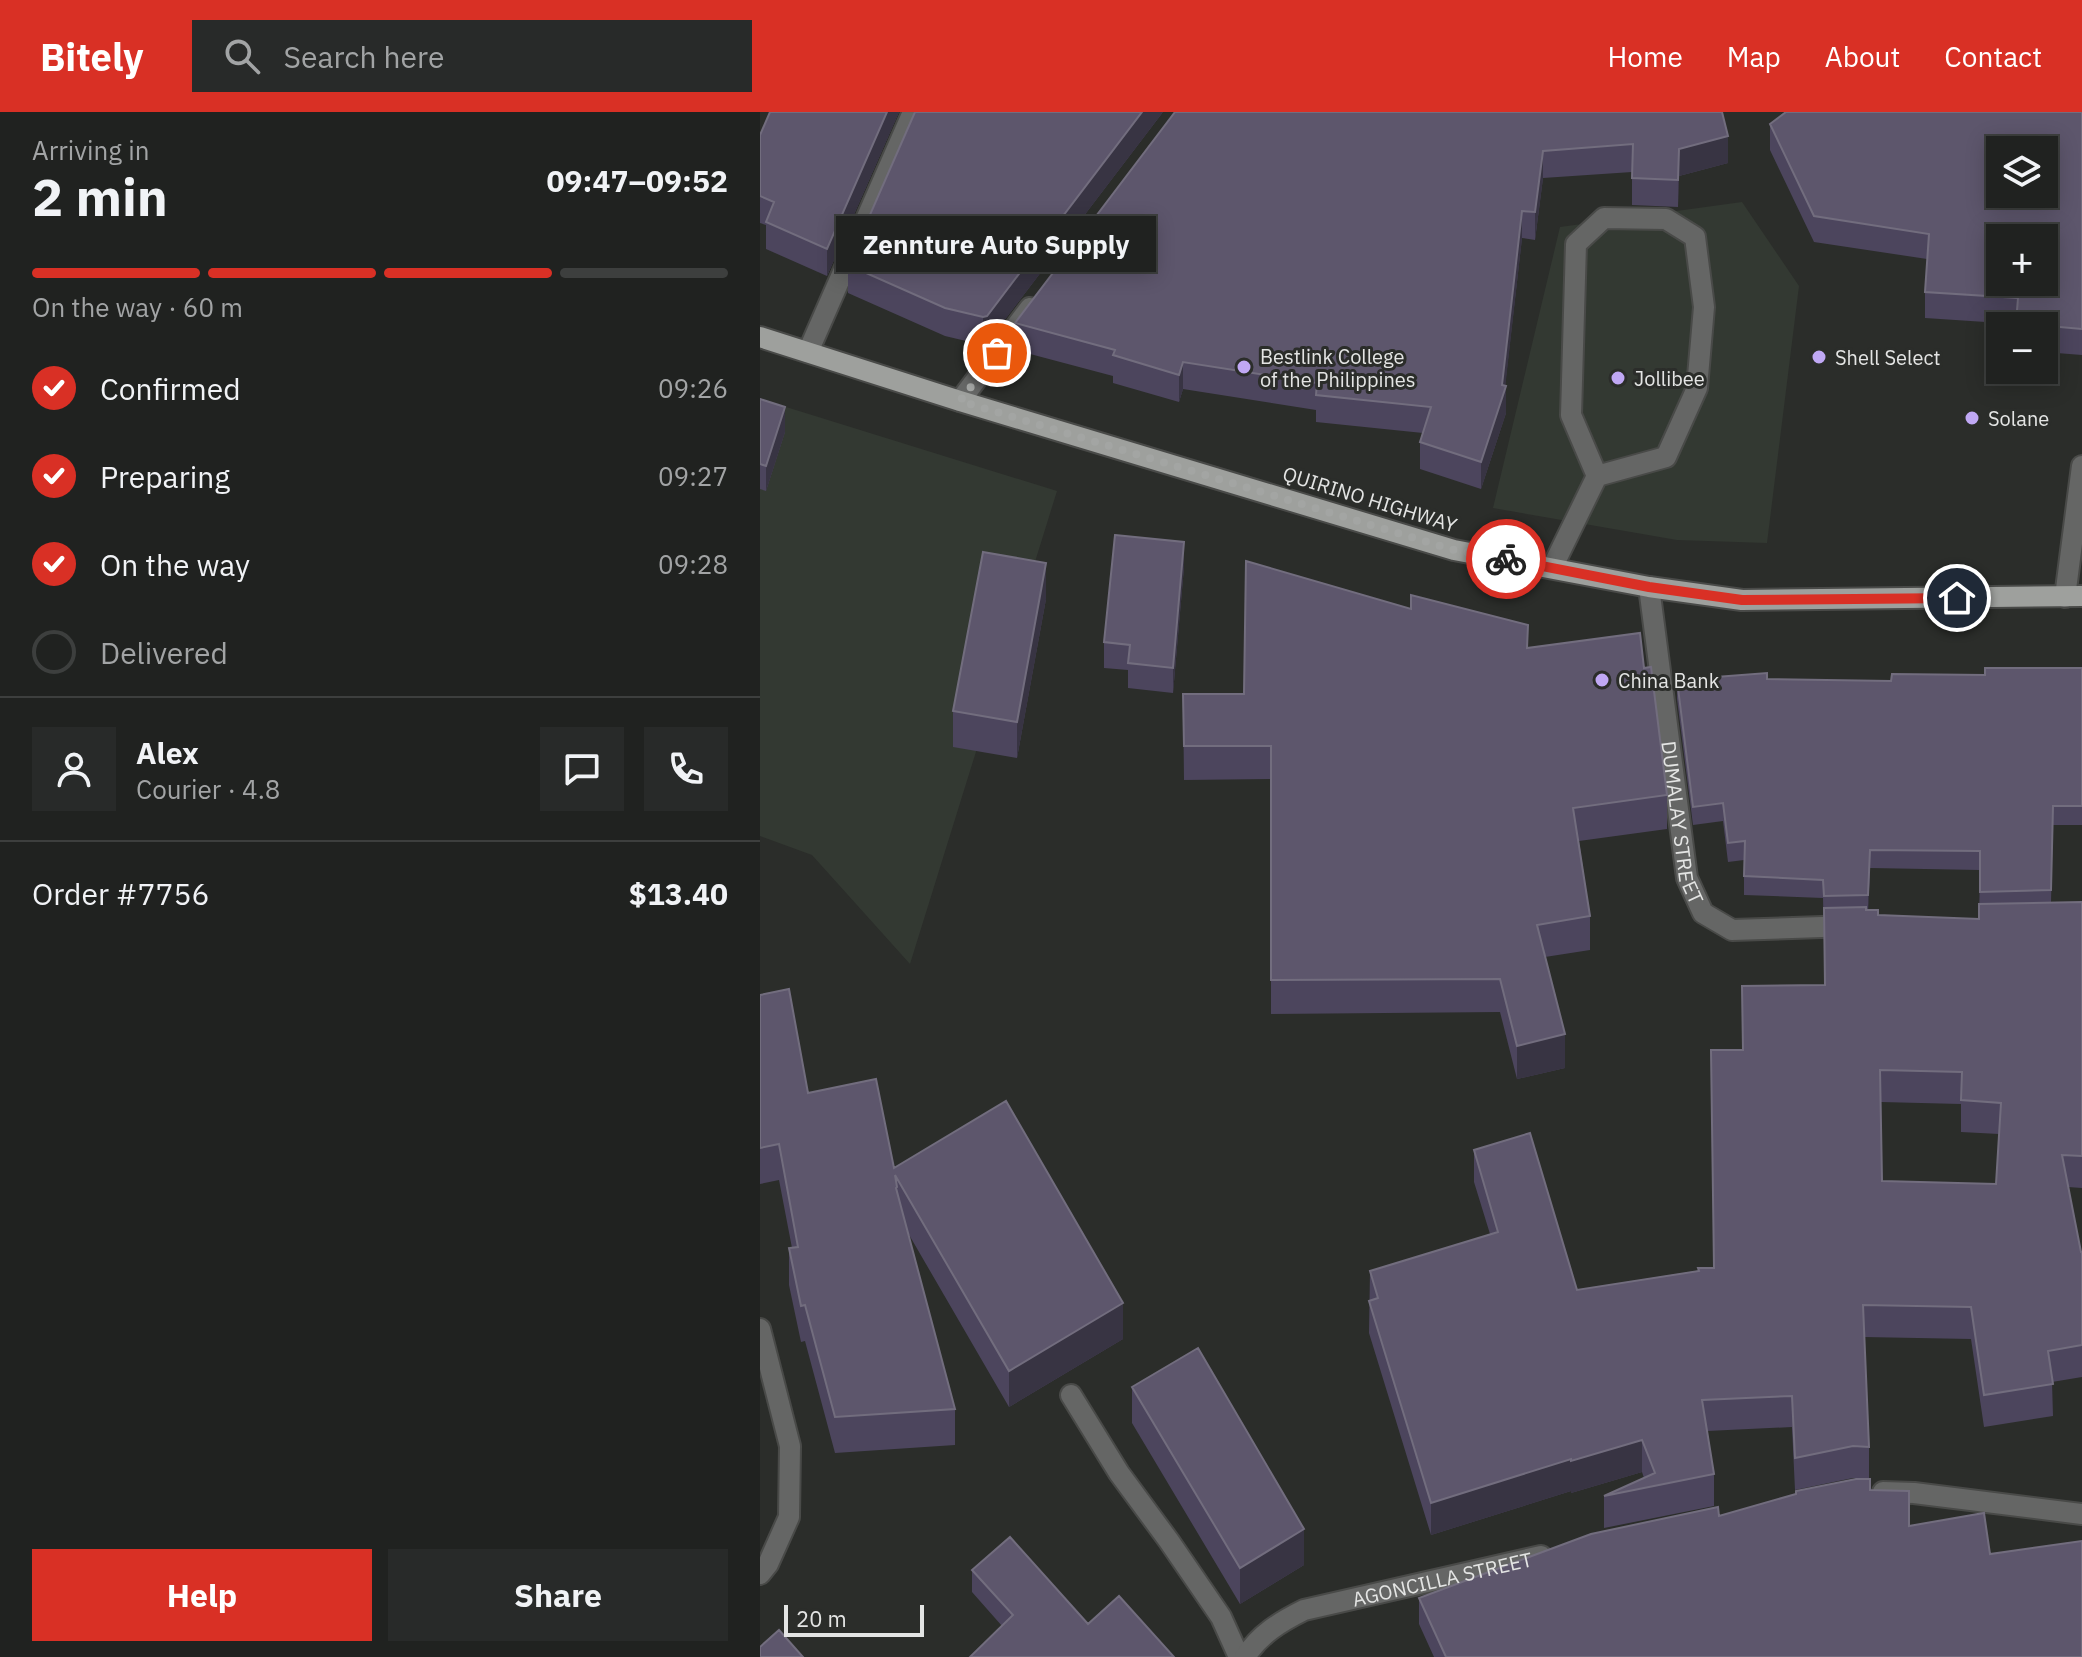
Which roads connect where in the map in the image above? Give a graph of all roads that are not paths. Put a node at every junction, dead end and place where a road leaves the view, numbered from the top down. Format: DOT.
graph roads {
  1 [pos="913,112"];
  2 [pos="1046,288"];
  3 [pos="760,337"];
  4 [pos="808,352"];
  5 [pos="960,401"];
  6 [pos="2082,466"];
  7 [pos="1597,476"];
  8 [pos="1552,568"];
  9 [pos="1649,587"];
  10 [pos="2073,597"];
  11 [pos="1875,926"];
  12 [pos="760,1329"];
  13 [pos="1071,1395"];
  14 [pos="1870,1492"];
  15 [pos="2082,1514"];
  16 [pos="1562,1551"];
  17 [pos="760,1574"];
  18 [pos="1239,1657"];
  19 [pos="1245,1657"];
  1 -- 4 [label="street"];
  2 -- 5 [label="street"];
  3 -- 4 [label="main road, QUIRINO HIGHWAY"];
  4 -- 5 [label="main road, QUIRINO HIGHWAY"];
  5 -- 8 [label="main road, QUIRINO HIGHWAY"];
  6 -- 10 [label="street"];
  7 -- 7 [label="street"];
  7 -- 8 [label="street"];
  8 -- 9 [label="main road, QUIRINO HIGHWAY"];
  9 -- 10 [label="main road, QUIRINO HIGHWAY"];
  9 -- 11 [label="street, DUMALAY STREET"];
  12 -- 17 [label="street"];
  13 -- 18 [label="street"];
  14 -- 15 [label="street"];
  16 -- 19 [label="street, AGONCILLA STREET"];
}
